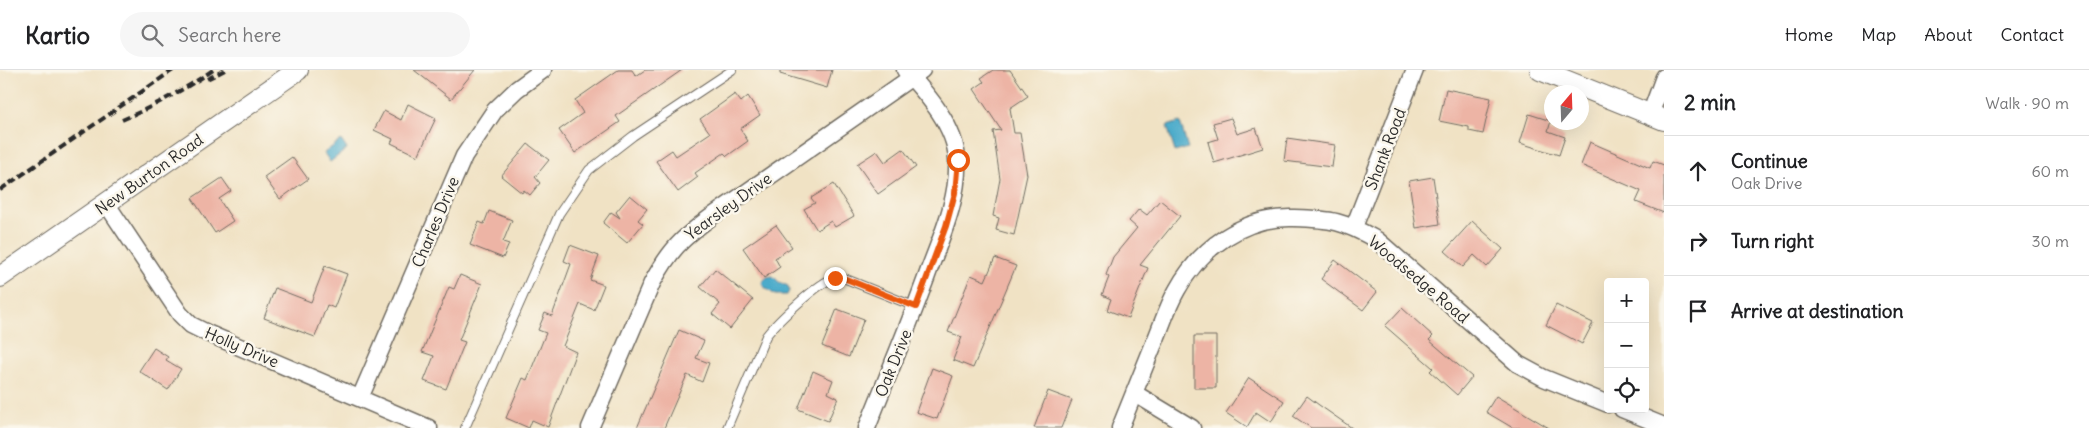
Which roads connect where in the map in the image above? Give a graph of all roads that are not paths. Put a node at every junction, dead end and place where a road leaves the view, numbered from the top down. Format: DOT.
graph roads {
  1 [pos="298,70"];
  2 [pos="543,70"];
  3 [pos="732,70"];
  4 [pos="1415,70"];
  5 [pos="1540,70"];
  6 [pos="913,72"];
  7 [pos="1664,77"];
  8 [pos="1657,118"];
  9 [pos="106,203"];
  10 [pos="1354,227"];
  11 [pos="0,277"];
  12 [pos="916,307"];
  13 [pos="1134,392"];
  14 [pos="360,398"];
  15 [pos="1604,402"];
  16 [pos="1632,413"];
  17 [pos="1664,426"];
  18 [pos="429,428"];
  19 [pos="465,428"];
  20 [pos="590,428"];
  21 [pos="727,428"];
  22 [pos="867,428"];
  23 [pos="1120,428"];
  24 [pos="1192,428"];
  1 -- 9 [label="street, New Burton Road"];
  2 -- 14 [label="street, Charles Drive"];
  3 -- 19 [label="lane"];
  4 -- 10 [label="street, Shank Road"];
  5 -- 8 [label="street"];
  6 -- 12 [label="street, Oak Drive"];
  6 -- 20 [label="street, Yearsley Drive"];
  7 -- 8 [label="street"];
  9 -- 11 [label="street, New Burton Road"];
  9 -- 14 [label="street, Holly Drive"];
  10 -- 13 [label="street, Woodsedge Road"];
  10 -- 15 [label="street, Woodsedge Road"];
  12 -- 21 [label="lane"];
  12 -- 22 [label="street, Oak Drive"];
  13 -- 23 [label="street, Woodsedge Road"];
  13 -- 24 [label="street"];
  14 -- 18 [label="street, Holly Drive"];
  16 -- 17 [label="street"];
}
